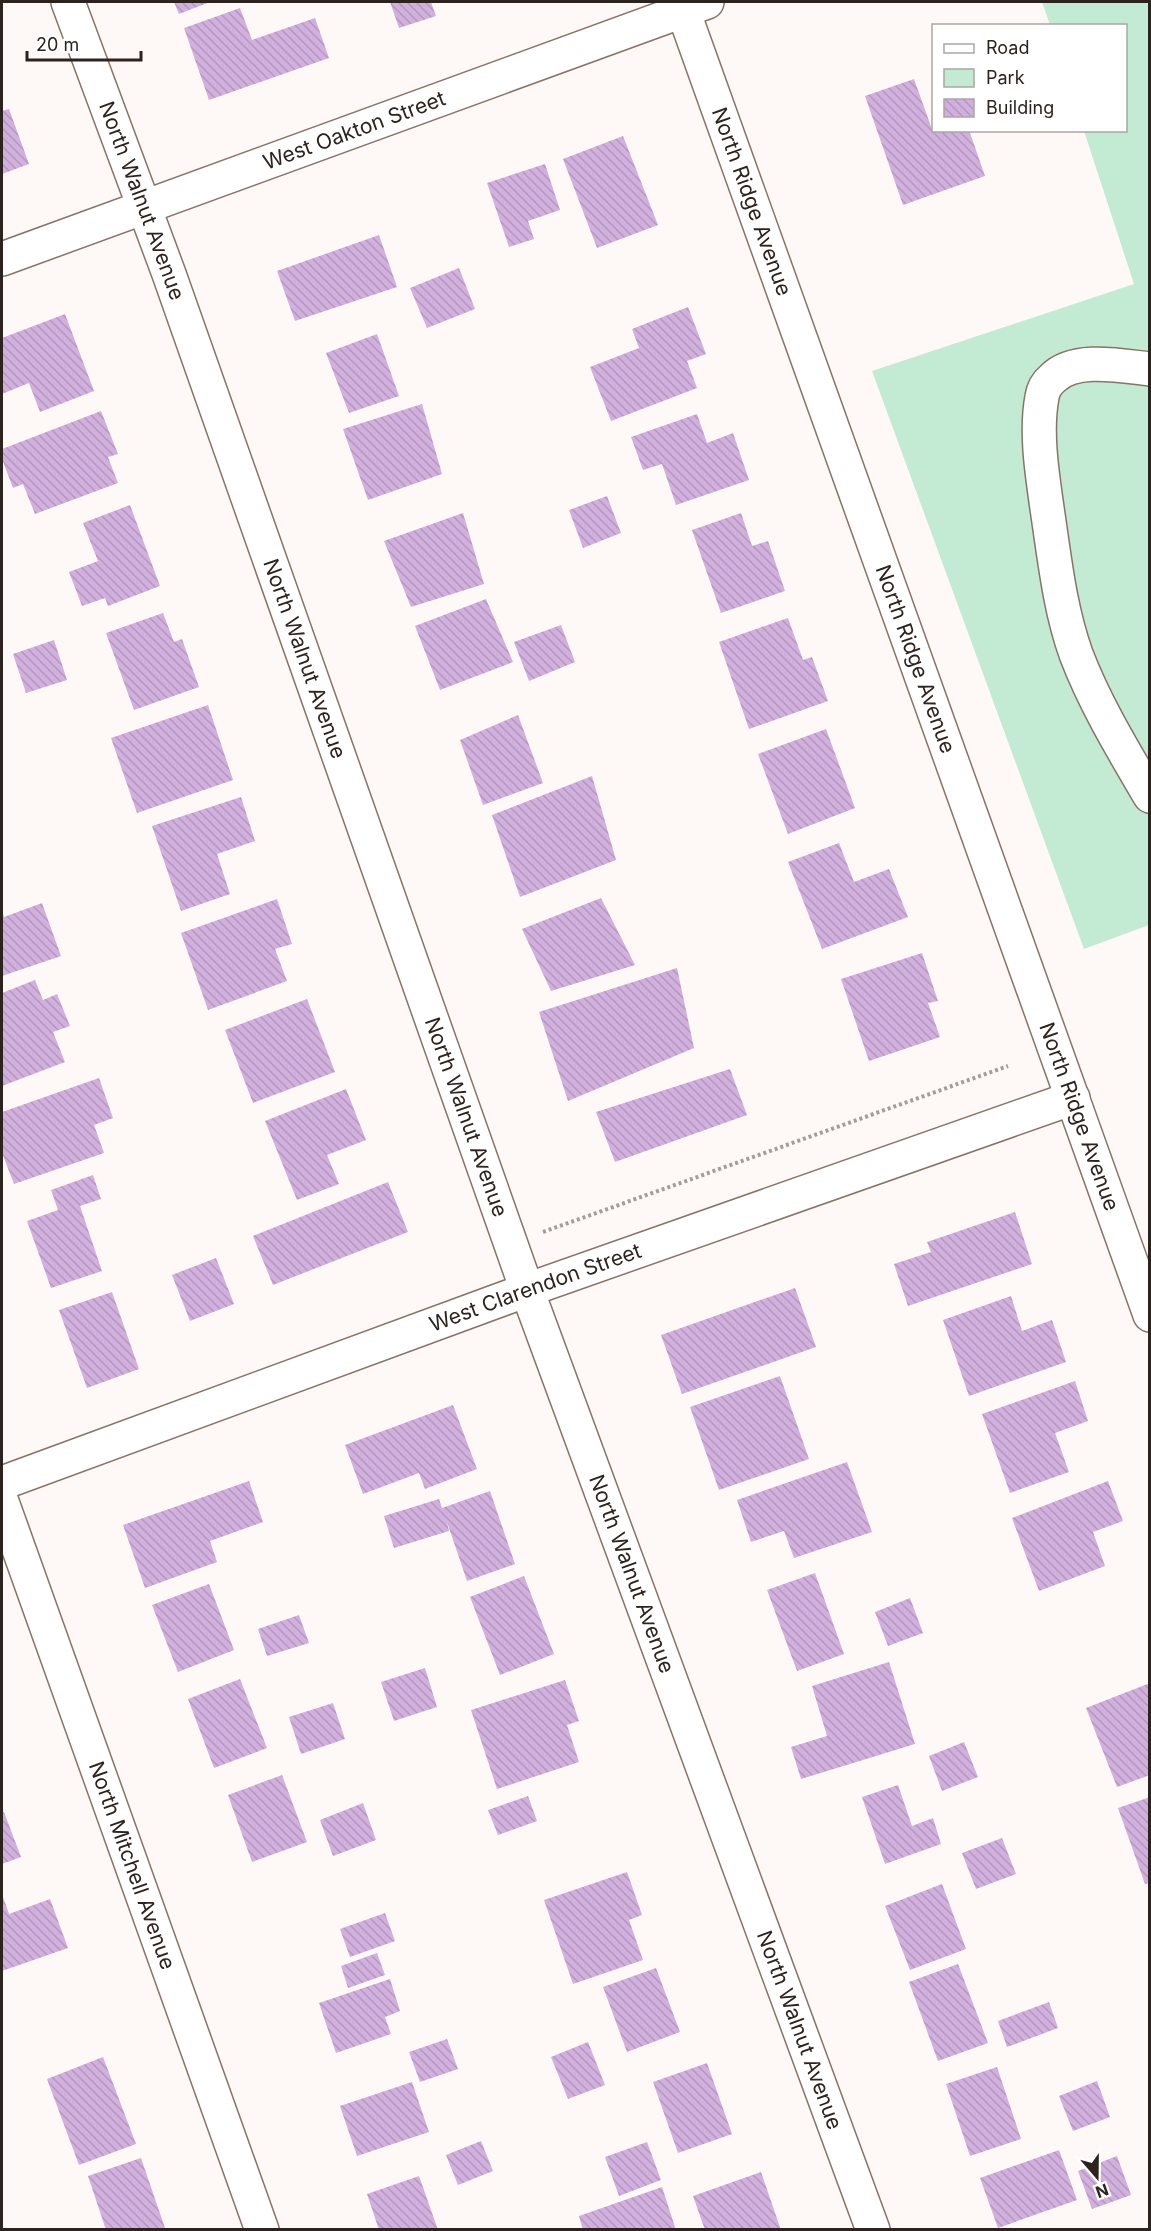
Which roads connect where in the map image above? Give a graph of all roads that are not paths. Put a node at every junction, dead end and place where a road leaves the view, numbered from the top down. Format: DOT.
graph roads {
  1 [pos="68,2"];
  2 [pos="690,4"];
  3 [pos="145,208"];
  4 [pos="2,259"];
  5 [pos="1149,369"];
  6 [pos="1149,796"];
  7 [pos="1072,1098"];
  8 [pos="527,1290"];
  9 [pos="1149,1315"];
  10 [pos="2,1483"];
  11 [pos="2,1502"];
  12 [pos="262,2229"];
  13 [pos="873,2229"];
  1 -- 3 [label="street, North Walnut Avenue"];
  2 -- 3 [label="street, West Oakton Street"];
  2 -- 7 [label="street, North Ridge Avenue"];
  3 -- 4 [label="street, West Oakton Street"];
  3 -- 8 [label="street, North Walnut Avenue"];
  5 -- 6 [label="street"];
  7 -- 8 [label="street, West Clarendon Street"];
  7 -- 9 [label="street, North Ridge Avenue"];
  8 -- 10 [label="street, West Clarendon Street"];
  8 -- 13 [label="street, North Walnut Avenue"];
  11 -- 12 [label="street, North Mitchell Avenue"];
}
